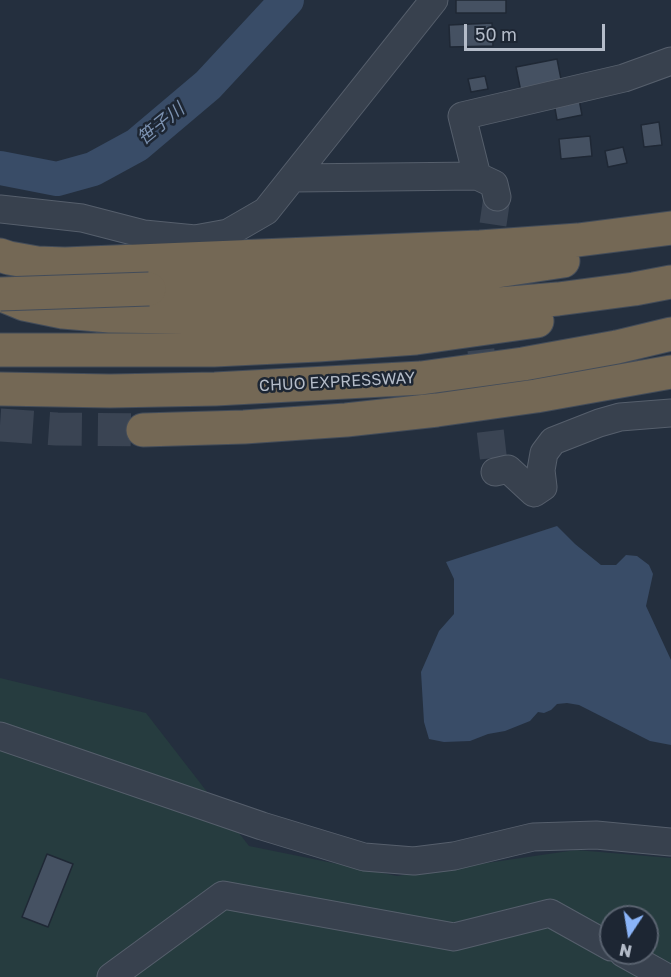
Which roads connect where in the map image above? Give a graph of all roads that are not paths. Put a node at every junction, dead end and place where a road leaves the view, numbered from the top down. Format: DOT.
graph roads {
  1 [pos="434,0"];
  2 [pos="671,62"];
  3 [pos="477,176"];
  4 [pos="294,178"];
  5 [pos="497,197"];
  6 [pos="0,209"];
  7 [pos="671,228"];
  8 [pos="671,242"];
  9 [pos="0,255"];
  10 [pos="671,282"];
  11 [pos="0,294"];
  12 [pos="671,295"];
  13 [pos="671,334"];
  14 [pos="0,350"];
  15 [pos="671,372"];
  16 [pos="0,389"];
  17 [pos="671,413"];
  18 [pos="143,430"];
  19 [pos="495,472"];
  20 [pos="0,736"];
  21 [pos="671,842"];
  22 [pos="599,940"];
  23 [pos="644,965"];
  24 [pos="111,977"];
  25 [pos="666,977"];
  1 -- 4 [label="street"];
  2 -- 3 [label="street"];
  3 -- 4 [label="street"];
  3 -- 5 [label="street"];
  4 -- 6 [label="street"];
  7 -- 9 [label="highway"];
  8 -- 11 [label="highway, bridge"];
  10 -- 11 [label="highway"];
  12 -- 14 [label="highway"];
  13 -- 16 [label="highway, CHUO EXPRESSWAY"];
  15 -- 18 [label="highway"];
  17 -- 19 [label="street"];
  20 -- 21 [label="street"];
  22 -- 24 [label="street"];
  23 -- 25 [label="street"];
}
